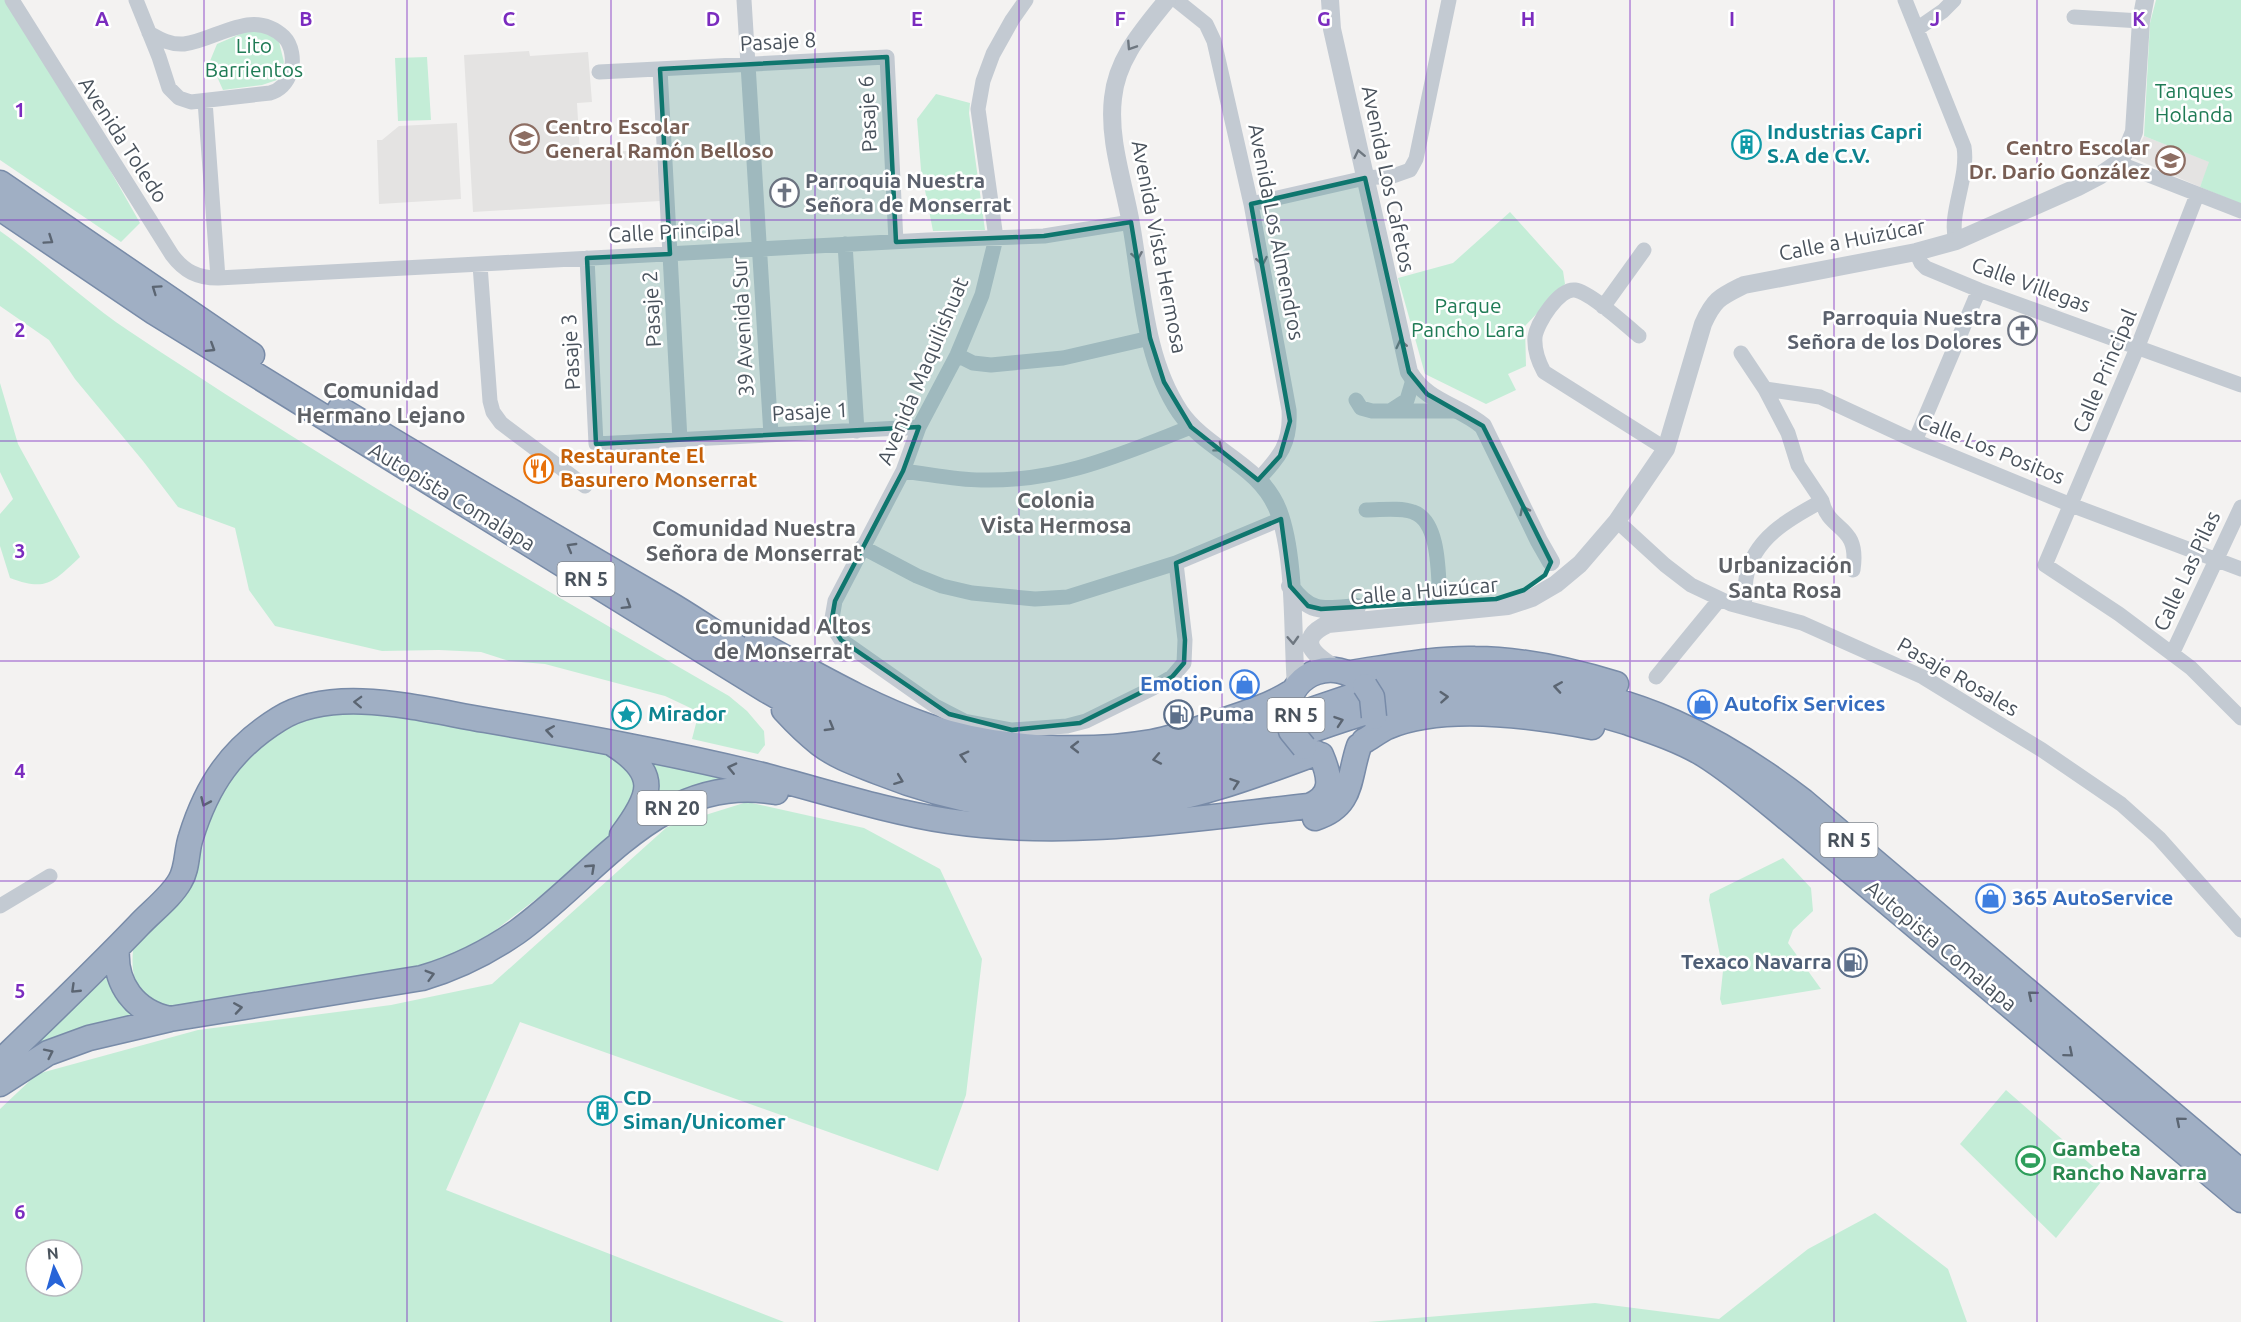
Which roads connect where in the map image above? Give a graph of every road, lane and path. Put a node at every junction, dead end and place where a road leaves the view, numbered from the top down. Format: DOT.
graph roads {
  1 [pos="12,0"];
  2 [pos="136,0"];
  3 [pos="744,0"];
  4 [pos="1026,0"];
  5 [pos="1167,0"];
  6 [pos="1176,0"];
  7 [pos="1330,0"];
  8 [pos="1449,0"];
  9 [pos="1905,0"];
  10 [pos="1954,0"];
  11 [pos="2145,0"];
  12 [pos="2074,17"];
  13 [pos="2141,21"];
  14 [pos="1917,29"];
  15 [pos="149,33"];
  16 [pos="887,57"];
  17 [pos="748,64"];
  18 [pos="660,69"];
  19 [pos="600,72"];
  20 [pos="205,101"];
  21 [pos="2118,163"];
  22 [pos="1365,178"];
  23 [pos="0,183"];
  24 [pos="2197,195"];
  25 [pos="1251,204"];
  26 [pos="0,208"];
  27 [pos="2241,211"];
  28 [pos="1131,222"];
  29 [pos="996,238"];
  30 [pos="1956,241"];
  31 [pos="896,242"];
  32 [pos="845,244"];
  33 [pos="759,249"];
  34 [pos="1644,250"];
  35 [pos="1916,252"];
  36 [pos="670,254"];
  37 [pos="587,258"];
  38 [pos="480,264"];
  39 [pos="218,278"];
  40 [pos="1978,290"];
  41 [pos="1603,307"];
  42 [pos="1639,336"];
  43 [pos="1150,338"];
  44 [pos="2138,346"];
  45 [pos="1741,353"];
  46 [pos="957,355"];
  47 [pos="1413,380"];
  48 [pos="2241,385"];
  49 [pos="1765,389"];
  50 [pos="1356,400"];
  51 [pos="1459,411"];
  52 [pos="1389,412"];
  53 [pos="919,427"];
  54 [pos="1191,427"];
  55 [pos="857,431"];
  56 [pos="771,435"];
  57 [pos="680,440"];
  58 [pos="1915,441"];
  59 [pos="596,444"];
  60 [pos="1666,448"];
  61 [pos="903,471"];
  62 [pos="1258,480"];
  63 [pos="585,486"];
  64 [pos="1822,501"];
  65 [pos="2071,504"];
  66 [pos="2241,507"];
  67 [pos="1366,510"];
  68 [pos="1281,519"];
  69 [pos="1617,521"];
  70 [pos="862,547"];
  71 [pos="2215,560"];
  72 [pos="1176,563"];
  73 [pos="1580,564"];
  74 [pos="1550,566"];
  75 [pos="2241,569"];
  76 [pos="1853,570"];
  77 [pos="1290,586"];
  78 [pos="1538,595"];
  79 [pos="1720,599"];
  80 [pos="1440,603"];
  81 [pos="1744,607"];
  82 [pos="682,612"];
  83 [pos="2172,654"];
  84 [pos="1351,676"];
  85 [pos="1656,676"];
  86 [pos="766,690"];
  87 [pos="1292,696"];
  88 [pos="2241,718"];
  89 [pos="608,741"];
  90 [pos="1361,743"];
  91 [pos="1314,752"];
  92 [pos="1803,801"];
  93 [pos="1799,828"];
  94 [pos="614,846"];
  95 [pos="50,876"];
  96 [pos="0,906"];
  97 [pos="2241,930"];
  98 [pos="117,948"];
  99 [pos="170,1019"];
  100 [pos="0,1062"];
  101 [pos="0,1084"];
  102 [pos="2241,1172"];
  103 [pos="2241,1200"];
  1 -- 39 [label="street, Avenida Toledo"];
  2 -- 15 [label="street"];
  3 -- 17 [label="street, 39 Avenida Sur"];
  4 -- 29 [label="street, Avenida Maquilishuat"];
  5 -- 28 [label="street, Avenida Vista Hermosa, one-way"];
  6 -- 25 [label="street, Avenida Los Almendros"];
  22 -- 7 [label="street, Avenida Los Cafetos, one-way"];
  8 -- 22 [label="street"];
  9 -- 14 [label="street"];
  10 -- 14 [label="street"];
  11 -- 13 [label="street, Calle a Huizúcar"];
  12 -- 13 [label="street"];
  13 -- 21 [label="street, Calle a Huizúcar"];
  14 -- 30 [label="street"];
  15 -- 20 [label="street"];
  15 -- 20 [label="street"];
  16 -- 17 [label="street, Pasaje 8"];
  16 -- 31 [label="street, Pasaje 6"];
  17 -- 18 [label="street, Pasaje 8"];
  17 -- 33 [label="street, 39 Avenida Sur"];
  18 -- 19 [label="street, Pasaje 8"];
  18 -- 36 [label="street, Pasaje 2"];
  20 -- 39 [label="street"];
  21 -- 24 [label="street"];
  21 -- 30 [label="street, Calle a Huizúcar"];
  22 -- 25 [label="street"];
  47 -- 22 [label="street, Avenida Los Cafetos, one-way"];
  82 -- 23 [label="highway, Autopista Comalapa / RN 5, one-way"];
  24 -- 27 [label="street"];
  24 -- 44 [label="street, Calle Principal"];
  25 -- 62 [label="street, Avenida Los Almendros, one-way"];
  26 -- 86 [label="highway, Autopista Comalapa / RN 5, one-way"];
  28 -- 29 [label="street, Calle Principal"];
  28 -- 43 [label="street, Avenida Vista Hermosa, one-way"];
  29 -- 31 [label="street, Calle Principal"];
  29 -- 46 [label="street, Avenida Maquilishuat"];
  30 -- 35 [label="street, Calle a Huizúcar"];
  31 -- 32 [label="street, Calle Principal"];
  32 -- 33 [label="street, Calle Principal"];
  32 -- 55 [label="street"];
  33 -- 36 [label="street, Calle Principal"];
  33 -- 56 [label="street, 39 Avenida Sur"];
  34 -- 41 [label="street"];
  35 -- 40 [label="street, Calle Villegas"];
  35 -- 60 [label="street, Calle a Huizúcar"];
  36 -- 37 [label="street, Calle Principal"];
  36 -- 57 [label="street, Pasaje 2"];
  37 -- 38 [label="street, Calle Principal"];
  37 -- 59 [label="street, Pasaje 3"];
  38 -- 39 [label="street, Calle Principal"];
  38 -- 63 [label="street"];
  40 -- 44 [label="street, Calle Villegas"];
  40 -- 58 [label="street"];
  41 -- 42 [label="street"];
  41 -- 60 [label="street"];
  43 -- 46 [label="street"];
  43 -- 54 [label="street, Avenida Vista Hermosa"];
  44 -- 48 [label="street, Calle Villegas"];
  44 -- 65 [label="street, Calle Principal"];
  45 -- 49 [label="street"];
  46 -- 53 [label="street, Avenida Maquilishuat"];
  47 -- 51 [label="street, Avenida Los Cafetos"];
  47 -- 52 [label="street"];
  49 -- 58 [label="street, Calle Los Positos"];
  49 -- 64 [label="street"];
  50 -- 52 [label="street"];
  51 -- 52 [label="street"];
  74 -- 51 [label="street, Avenida Los Cafetos, one-way"];
  53 -- 55 [label="street, Pasaje 1"];
  53 -- 61 [label="street, Avenida Maquilishuat"];
  54 -- 61 [label="street"];
  54 -- 62 [label="street, Avenida Vista Hermosa, one-way"];
  55 -- 56 [label="street, Pasaje 1"];
  56 -- 57 [label="street, Pasaje 1"];
  57 -- 59 [label="street, Pasaje 1"];
  58 -- 65 [label="street, Calle Los Positos"];
  60 -- 69 [label="street, Calle a Huizúcar"];
  61 -- 70 [label="street, Avenida Maquilishuat"];
  62 -- 68 [label="street, Avenida Vista Hermosa"];
  64 -- 76 [label="street"];
  64 -- 81 [label="street"];
  65 -- 71 [label="street, Calle Los Positos"];
  65 -- 83 [label="street, Calle Principal"];
  66 -- 71 [label="street, Calle Las Pilas"];
  67 -- 80 [label="street"];
  68 -- 72 [label="street"];
  68 -- 77 [label="street, Avenida Vista Hermosa"];
  69 -- 73 [label="street, Calle a Huizúcar"];
  69 -- 79 [label="street, Pasaje Rosales"];
  70 -- 72 [label="street"];
  70 -- 72 [label="street, Avenida Maquilishuat"];
  71 -- 75 [label="street, Calle Los Positos"];
  71 -- 83 [label="street, Calle Las Pilas"];
  73 -- 74 [label="street"];
  73 -- 78 [label="street, Calle a Huizúcar"];
  74 -- 78 [label="street"];
  74 -- 80 [label="street, Calle a Huizúcar"];
  77 -- 80 [label="street, Calle a Huizúcar"];
  77 -- 87 [label="street, Avenida Vista Hermosa, one-way"];
  78 -- 84 [label="street, Calle a Huizúcar"];
  79 -- 81 [label="street, Pasaje Rosales"];
  79 -- 85 [label="street"];
  81 -- 97 [label="street, Pasaje Rosales"];
  87 -- 82 [label="highway, one-way"];
  92 -- 82 [label="highway, Autopista Comalapa / RN 5, one-way"];
  83 -- 88 [label="street"];
  84 -- 87 [label="highway"];
  84 -- 90 [label="highway, RN 20, bridge"];
  84 -- 92 [label="highway"];
  86 -- 91 [label="highway, one-way"];
  86 -- 93 [label="highway, Autopista Comalapa / RN 5, one-way"];
  87 -- 91 [label="highway, RN 20, bridge"];
  91 -- 89 [label="highway, RN 20, one-way"];
  89 -- 94 [label="highway"];
  89 -- 98 [label="highway, RN 20, one-way"];
  90 -- 91 [label="highway"];
  90 -- 93 [label="highway"];
  90 -- 94 [label="highway, RN 20"];
  102 -- 92 [label="highway, Autopista Comalapa / RN 5, one-way"];
  93 -- 103 [label="highway, Autopista Comalapa / RN 5, one-way"];
  99 -- 94 [label="highway, RN 20, one-way"];
  95 -- 96 [label="street"];
  98 -- 99 [label="highway"];
  98 -- 100 [label="highway, RN 20, one-way"];
  101 -- 99 [label="highway, RN 20, one-way"];
}
